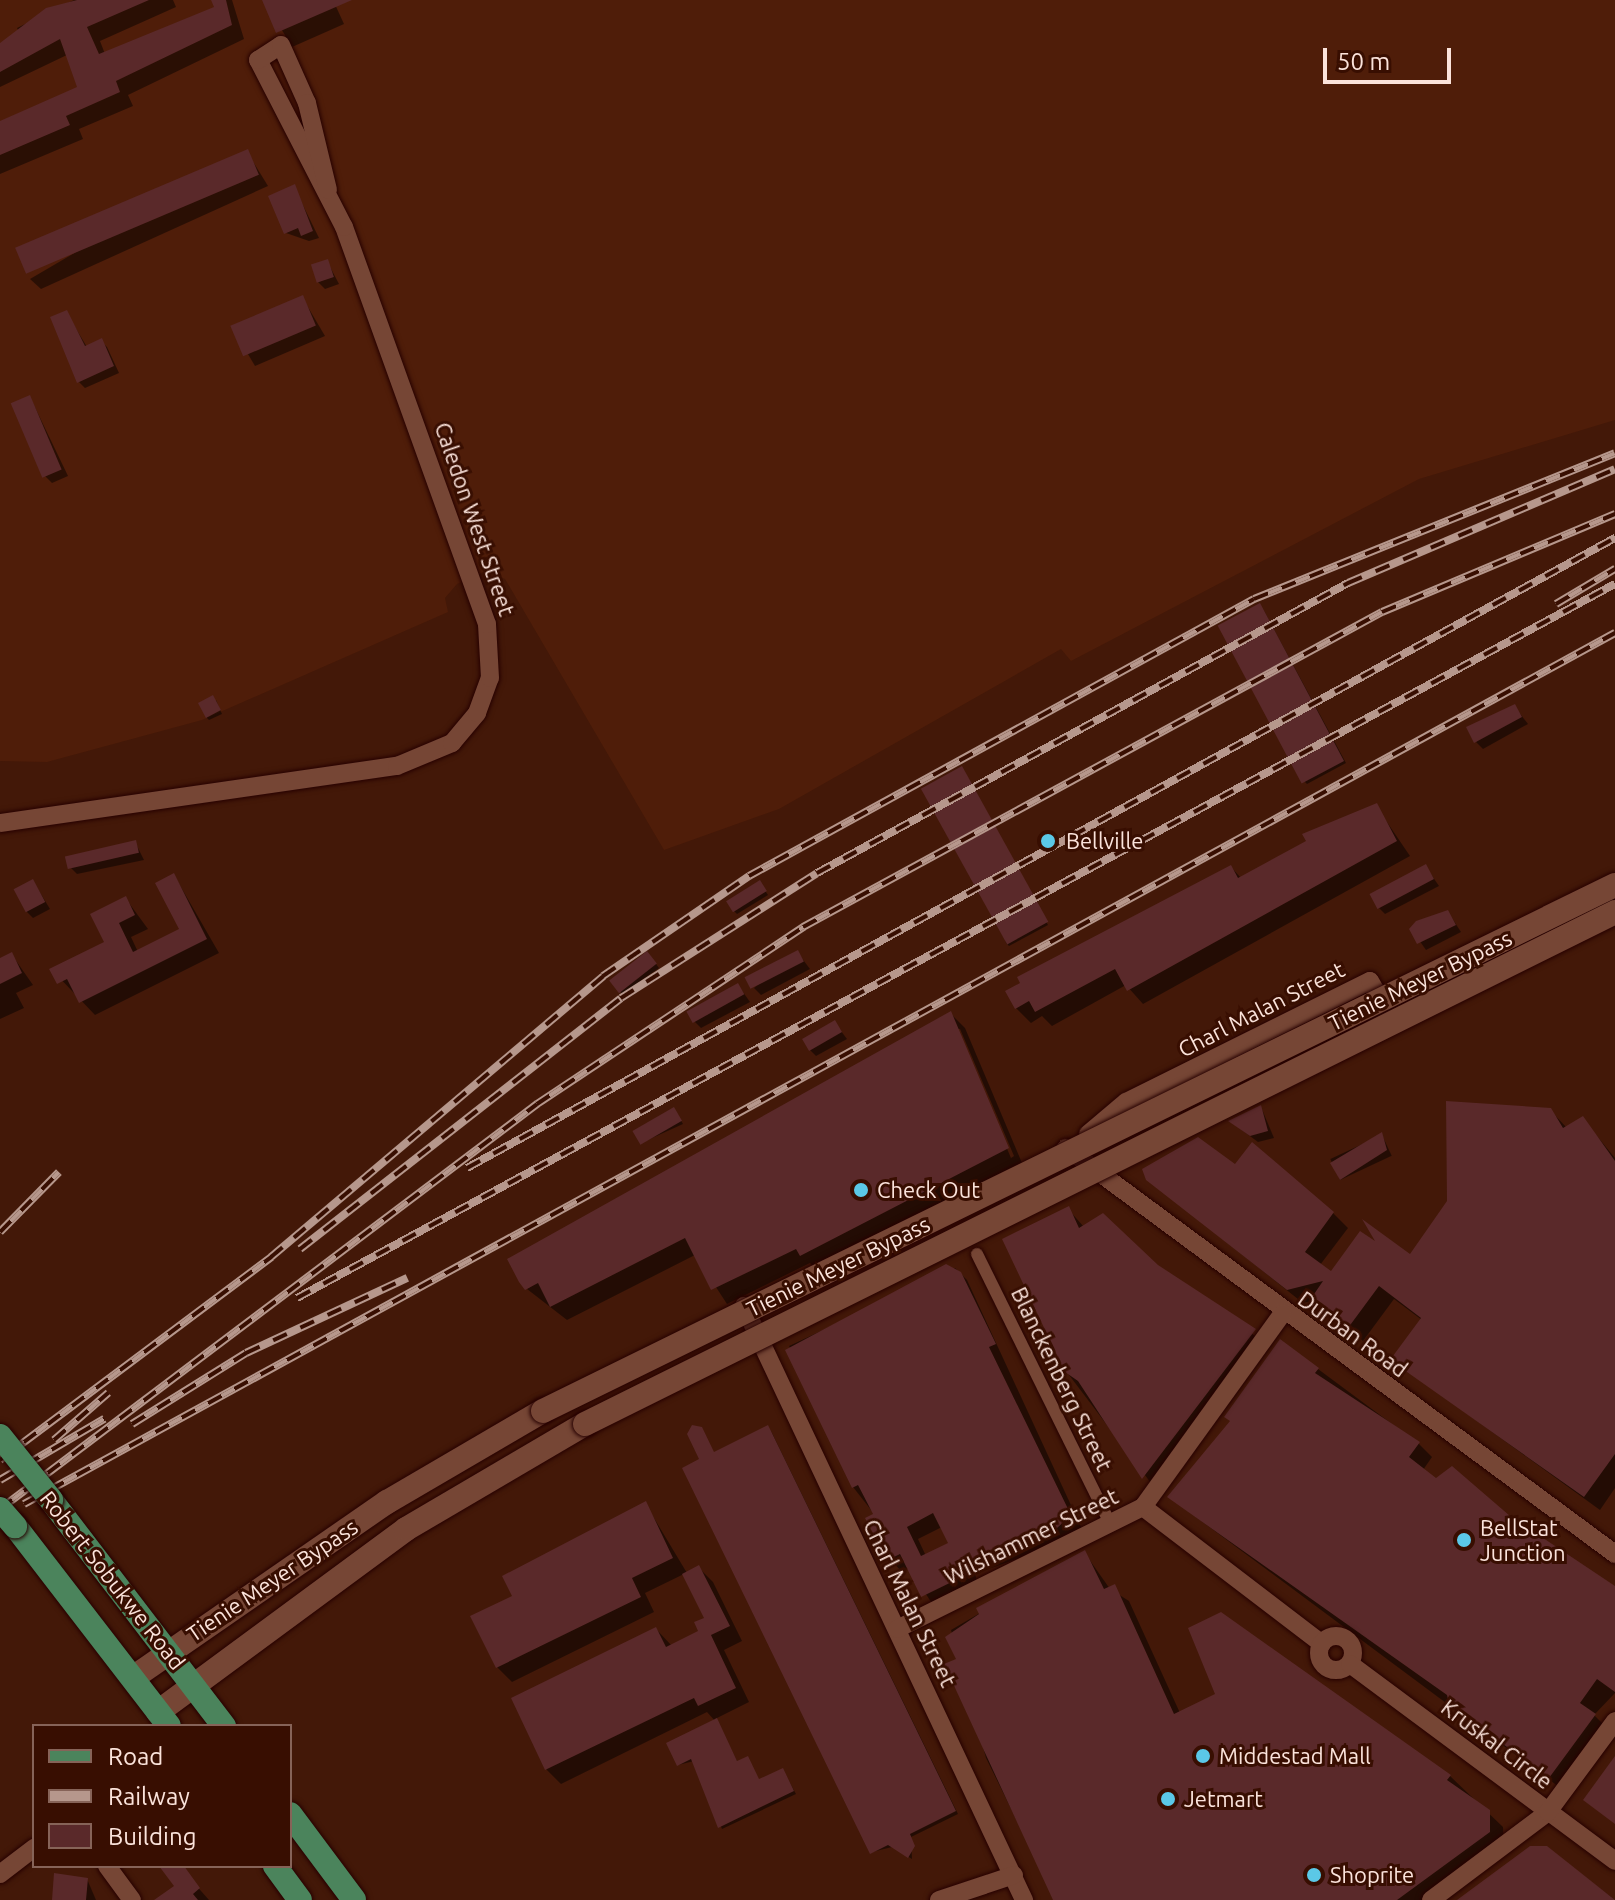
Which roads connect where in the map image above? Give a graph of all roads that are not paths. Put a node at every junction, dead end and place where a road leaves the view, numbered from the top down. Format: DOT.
graph roads {
  1 [pos="328,190"];
  2 [pos="0,823"];
  3 [pos="1615,885"];
  4 [pos="1615,912"];
  5 [pos="1066,1148"];
  6 [pos="1088,1167"];
  7 [pos="977,1254"];
  8 [pos="1283,1313"];
  9 [pos="749,1330"];
  10 [pos="0,1436"];
  11 [pos="1143,1507"];
  12 [pos="8,1518"];
  13 [pos="1110,1523"];
  14 [pos="1615,1554"];
  15 [pos="897,1629"];
  16 [pos="169,1651"];
  17 [pos="134,1677"];
  18 [pos="193,1684"];
  19 [pos="164,1719"];
  20 [pos="1615,1721"];
  21 [pos="223,1724"];
  22 [pos="1548,1812"];
  23 [pos="292,1817"];
  24 [pos="32,1850"];
  25 [pos="1615,1861"];
  26 [pos="108,1868"];
  27 [pos="276,1868"];
  28 [pos="0,1874"];
  29 [pos="1014,1875"];
  30 [pos="132,1900"];
  31 [pos="300,1900"];
  32 [pos="354,1900"];
  33 [pos="939,1900"];
  34 [pos="1024,1900"];
  35 [pos="1431,1900"];
  1 -- 1 [label="street"];
  1 -- 2 [label="street, Caledon West Street"];
  3 -- 16 [label="main road, Tienie Meyer Bypass, bridge"];
  4 -- 18 [label="main road, Tienie Meyer Bypass, bridge"];
  5 -- 6 [label="street, Durban Road"];
  5 -- 6 [label="street, Charl Malan Street"];
  5 -- 9 [label="street, Charl Malan Street"];
  6 -- 8 [label="street, Durban Road"];
  6 -- 9 [label="street, Charl Malan Street"];
  7 -- 13 [label="street, Blanckenberg Street"];
  8 -- 11 [label="street, Wilshammer Street"];
  8 -- 14 [label="street, Durban Road"];
  9 -- 15 [label="street, Charl Malan Street"];
  10 -- 16 [label="main road, Robert Sobukwe Road, bridge"];
  11 -- 13 [label="street, Wilshammer Street"];
  11 -- 22 [label="street, Kruskal Circle"];
  12 -- 17 [label="main road, Robert Sobukwe Road"];
  13 -- 15 [label="street, Wilshammer Street"];
  15 -- 29 [label="street, Charl Malan Street"];
  16 -- 17 [label="main road, Tienie Meyer Bypass"];
  16 -- 18 [label="main road, Robert Sobukwe Road"];
  17 -- 19 [label="main road, Robert Sobukwe Road"];
  18 -- 19 [label="main road, Tienie Meyer Bypass"];
  18 -- 21 [label="main road, Robert Sobukwe Road"];
  20 -- 22 [label="street"];
  22 -- 25 [label="street, Kruskal Circle"];
  22 -- 35 [label="street"];
  23 -- 32 [label="main road"];
  24 -- 28 [label="street"];
  26 -- 30 [label="street"];
  27 -- 31 [label="main road"];
  29 -- 33 [label="street"];
  29 -- 34 [label="street, Charl Malan Street"];
}
